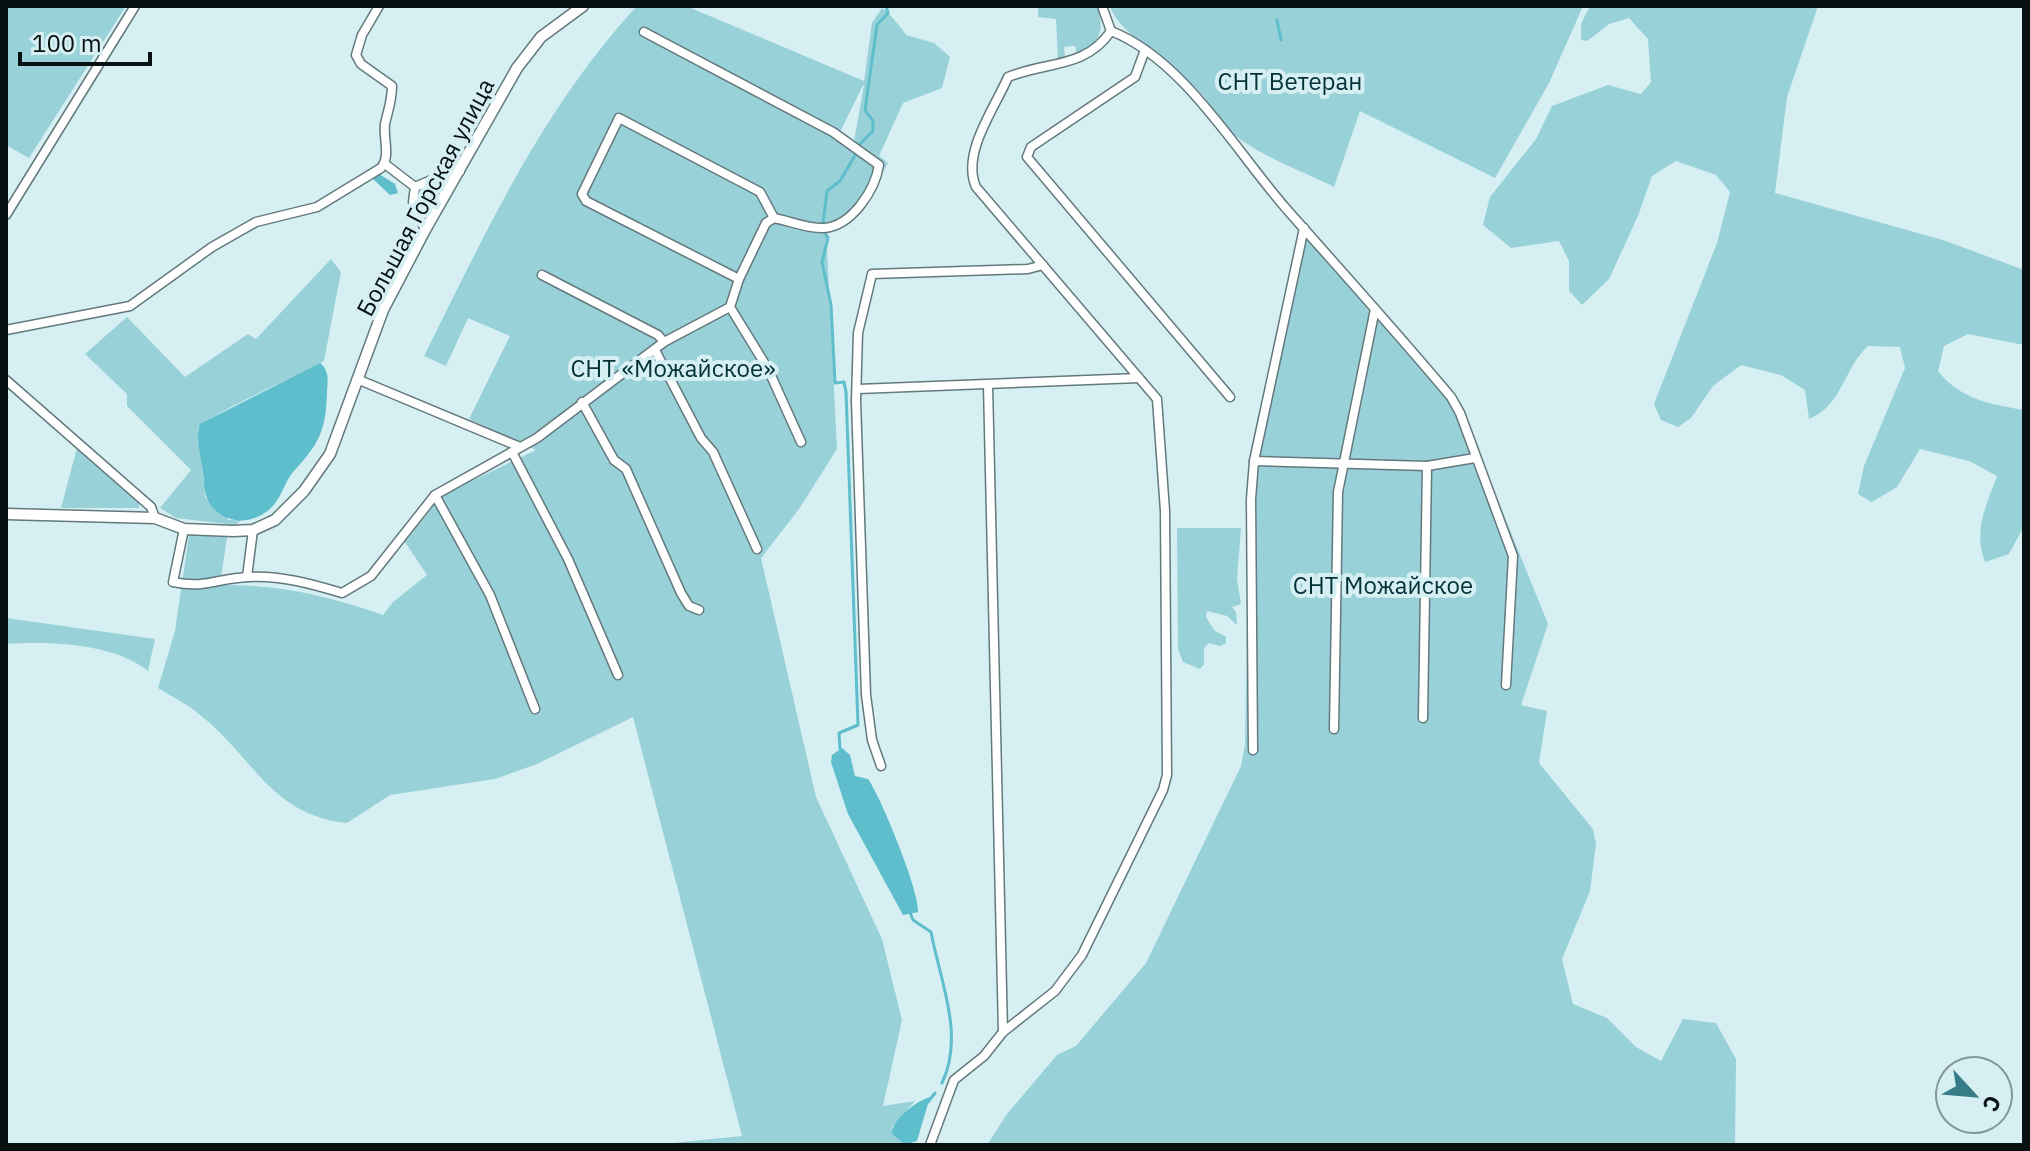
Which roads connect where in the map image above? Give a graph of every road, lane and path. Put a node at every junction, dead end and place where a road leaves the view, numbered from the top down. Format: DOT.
graph roads {
  1 [pos="135,6"];
  2 [pos="379,6"];
  3 [pos="582,6"];
  4 [pos="1102,6"];
  5 [pos="1111,31"];
  6 [pos="644,32"];
  7 [pos="1145,50"];
  8 [pos="385,164"];
  9 [pos="460,171"];
  10 [pos="415,187"];
  11 [pos="6,215"];
  12 [pos="774,218"];
  13 [pos="1304,228"];
  14 [pos="425,230"];
  15 [pos="1043,265"];
  16 [pos="542,275"];
  17 [pos="739,279"];
  18 [pos="730,307"];
  19 [pos="1375,309"];
  20 [pos="6,330"];
  21 [pos="664,342"];
  22 [pos="655,350"];
  23 [pos="1139,378"];
  24 [pos="357,379"];
  25 [pos="6,380"];
  26 [pos="988,385"];
  27 [pos="858,389"];
  28 [pos="1230,397"];
  29 [pos="582,402"];
  30 [pos="801,442"];
  31 [pos="516,449"];
  32 [pos="1475,458"];
  33 [pos="1254,461"];
  34 [pos="1342,462"];
  35 [pos="1427,466"];
  36 [pos="435,495"];
  37 [pos="6,514"];
  38 [pos="155,518"];
  39 [pos="184,529"];
  40 [pos="253,530"];
  41 [pos="757,549"];
  42 [pos="247,577"];
  43 [pos="699,610"];
  44 [pos="618,675"];
  45 [pos="1506,685"];
  46 [pos="535,709"];
  47 [pos="1423,718"];
  48 [pos="1334,729"];
  49 [pos="1253,750"];
  50 [pos="881,766"];
  51 [pos="1003,1032"];
  52 [pos="930,1145"];
  1 -- 11 [label="street"];
  2 -- 8 [label="street"];
  3 -- 9 [label="street, Большая Горская улица"];
  4 -- 5 [label="street"];
  5 -- 7 [label="street"];
  5 -- 15 [label="street"];
  6 -- 12 [label="street"];
  7 -- 13 [label="street"];
  7 -- 28 [label="street"];
  8 -- 10 [label="street"];
  8 -- 20 [label="street"];
  9 -- 10 [label="street"];
  9 -- 14 [label="street, Большая Горская улица"];
  10 -- 14 [label="street"];
  12 -- 17 [label="street"];
  12 -- 17 [label="street"];
  13 -- 19 [label="street"];
  13 -- 33 [label="street"];
  14 -- 24 [label="street, Большая Горская улица"];
  15 -- 23 [label="street"];
  15 -- 27 [label="street"];
  16 -- 21 [label="street"];
  17 -- 18 [label="street"];
  18 -- 21 [label="street"];
  18 -- 30 [label="street"];
  19 -- 32 [label="street"];
  19 -- 34 [label="street"];
  21 -- 22 [label="street"];
  22 -- 29 [label="street"];
  22 -- 41 [label="street"];
  23 -- 26 [label="street"];
  23 -- 51 [label="street"];
  24 -- 31 [label="street"];
  24 -- 40 [label="street, Большая Горская улица"];
  25 -- 38 [label="street"];
  26 -- 27 [label="street"];
  26 -- 51 [label="street"];
  27 -- 50 [label="street"];
  29 -- 31 [label="street"];
  29 -- 43 [label="street"];
  31 -- 36 [label="street"];
  31 -- 44 [label="street"];
  32 -- 35 [label="street"];
  32 -- 45 [label="street"];
  33 -- 34 [label="street"];
  33 -- 49 [label="street"];
  34 -- 35 [label="street"];
  34 -- 48 [label="street"];
  35 -- 47 [label="street"];
  36 -- 42 [label="street"];
  36 -- 46 [label="street"];
  37 -- 38 [label="street"];
  38 -- 39 [label="street"];
  39 -- 40 [label="street"];
  39 -- 42 [label="street"];
  40 -- 42 [label="street"];
  51 -- 52 [label="street"];
}
